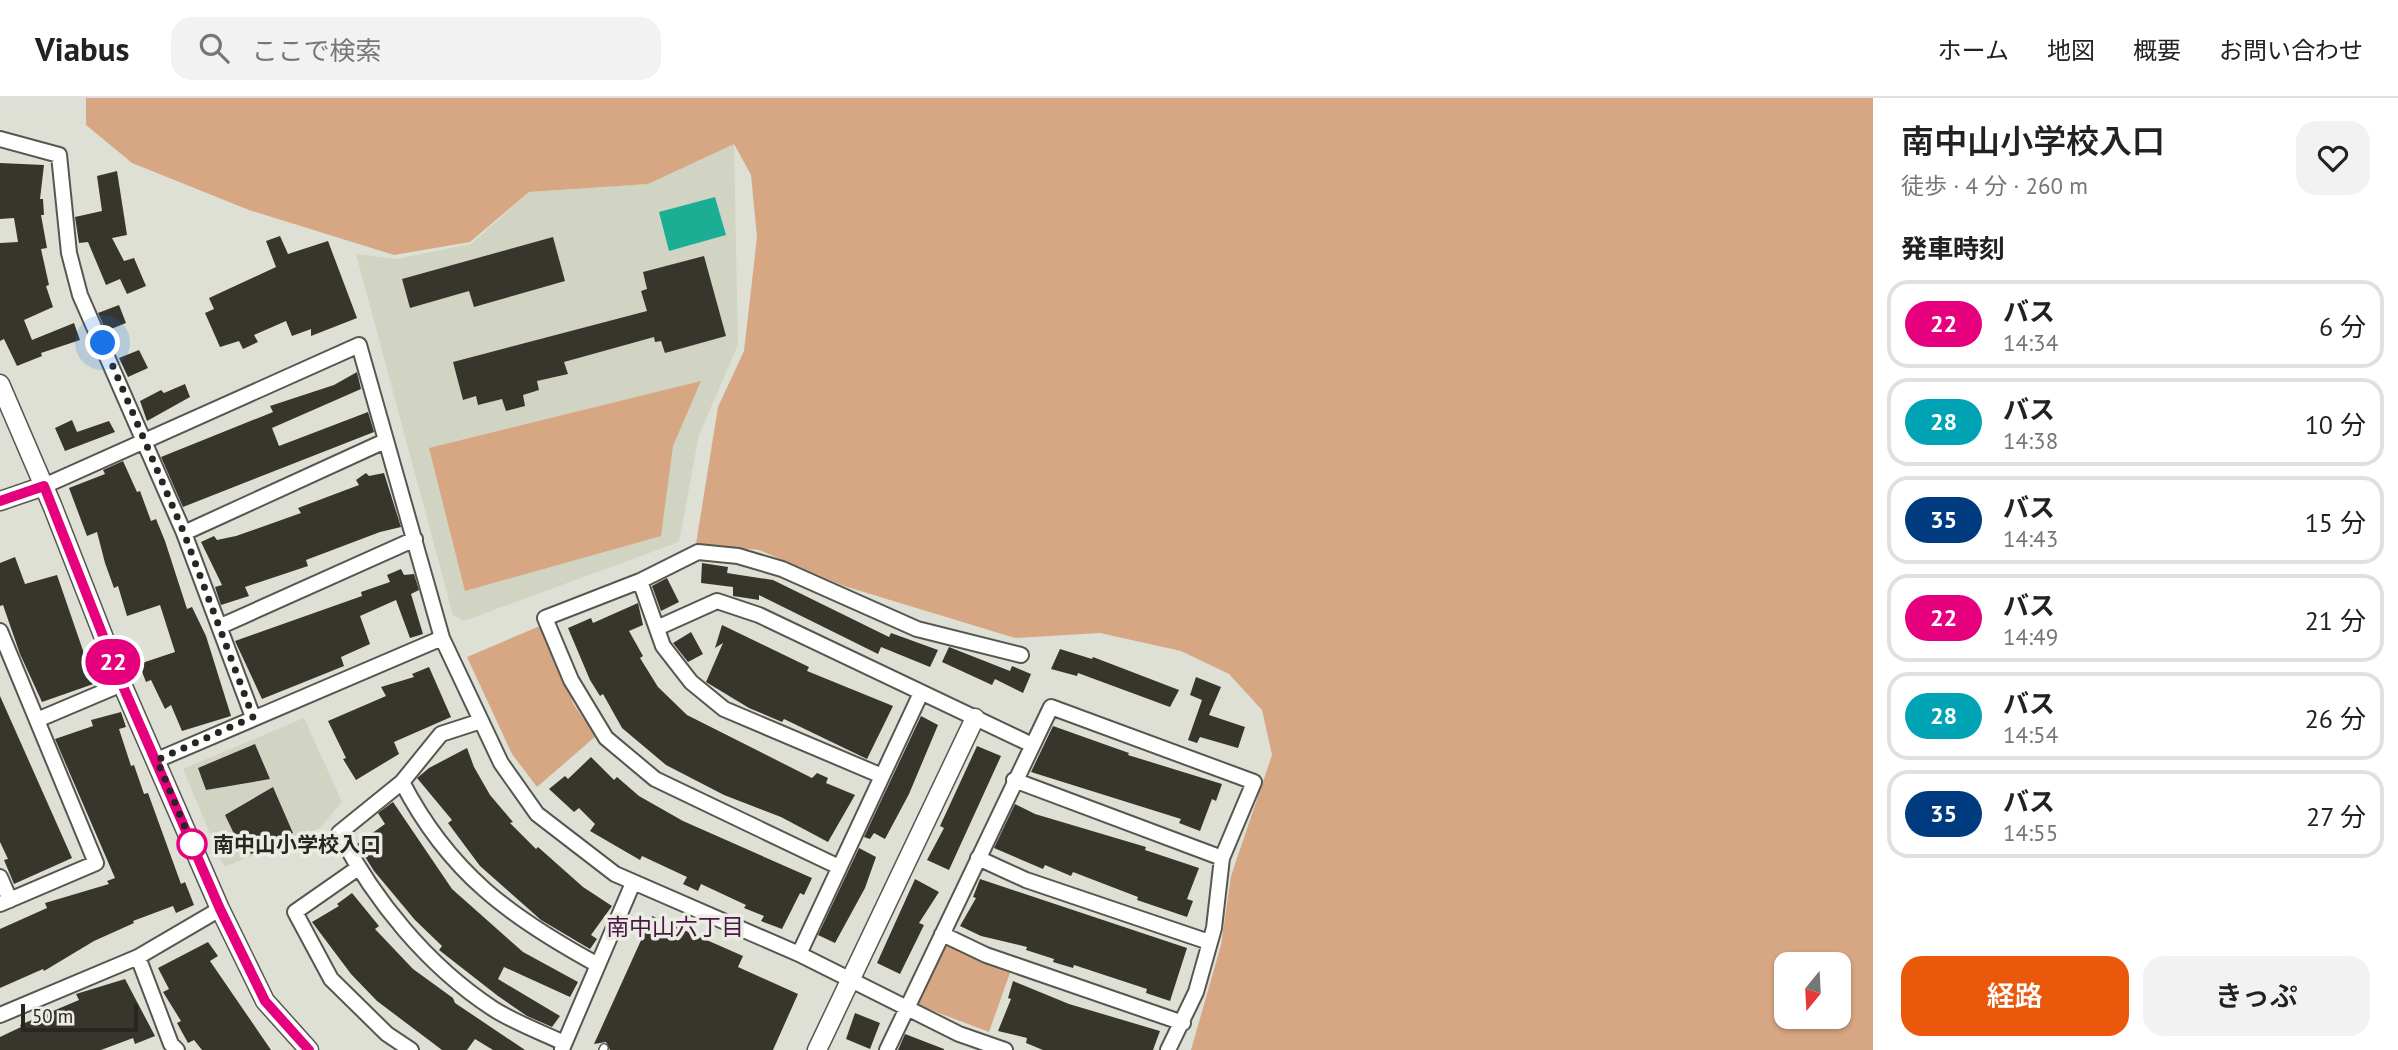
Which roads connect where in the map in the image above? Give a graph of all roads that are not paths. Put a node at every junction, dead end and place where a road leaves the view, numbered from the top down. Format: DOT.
graph roads {
  1 [pos="0,139"];
  2 [pos="0,384"];
  3 [pos="144,441"];
  4 [pos="384,441"];
  5 [pos="44,486"];
  6 [pos="0,501"];
  7 [pos="184,533"];
  8 [pos="415,539"];
  9 [pos="640,581"];
  10 [pos="221,626"];
  11 [pos="657,628"];
  12 [pos="0,631"];
  13 [pos="442,638"];
  14 [pos="1021,655"];
  15 [pos="122,684"];
  16 [pos="920,693"];
  17 [pos="253,717"];
  18 [pos="975,718"];
  19 [pos="37,720"];
  20 [pos="481,720"];
  21 [pos="1030,744"];
  22 [pos="157,760"];
  23 [pos="882,776"];
  24 [pos="1014,780"];
  25 [pos="402,782"];
  26 [pos="978,858"];
  27 [pos="1222,858"];
  28 [pos="839,867"];
  29 [pos="358,868"];
  30 [pos="0,877"];
  31 [pos="633,883"];
  32 [pos="5,902"];
  33 [pos="220,909"];
  34 [pos="942,934"];
  35 [pos="1209,942"];
  36 [pos="799,954"];
  37 [pos="138,957"];
  38 [pos="598,965"];
  39 [pos="849,982"];
  40 [pos="906,1010"];
  41 [pos="0,1015"];
  42 [pos="1183,1023"];
  43 [pos="563,1046"];
  44 [pos="170,1048"];
  45 [pos="309,1050"];
  46 [pos="411,1050"];
  47 [pos="817,1050"];
  48 [pos="887,1050"];
  49 [pos="1004,1050"];
  50 [pos="1168,1050"];
  1 -- 3 [label="street"];
  2 -- 5 [label="street"];
  3 -- 4 [label="street"];
  3 -- 5 [label="street"];
  3 -- 7 [label="street"];
  4 -- 7 [label="street"];
  4 -- 8 [label="street"];
  5 -- 6 [label="street"];
  5 -- 15 [label="street"];
  7 -- 10 [label="street"];
  8 -- 10 [label="street"];
  8 -- 13 [label="street"];
  9 -- 11 [label="street"];
  9 -- 14 [label="street"];
  9 -- 28 [label="street"];
  10 -- 17 [label="street"];
  11 -- 16 [label="street"];
  11 -- 23 [label="street"];
  12 -- 19 [label="street"];
  13 -- 17 [label="street"];
  13 -- 20 [label="street"];
  15 -- 19 [label="street"];
  15 -- 22 [label="street"];
  16 -- 18 [label="street"];
  16 -- 23 [label="street"];
  17 -- 22 [label="street"];
  18 -- 21 [label="street"];
  18 -- 39 [label="street"];
  19 -- 32 [label="street"];
  20 -- 25 [label="street"];
  20 -- 31 [label="street"];
  21 -- 24 [label="street"];
  21 -- 27 [label="street"];
  22 -- 33 [label="street"];
  23 -- 28 [label="street"];
  24 -- 26 [label="street"];
  24 -- 27 [label="street"];
  25 -- 29 [label="street"];
  25 -- 38 [label="street"];
  26 -- 34 [label="street"];
  26 -- 35 [label="street"];
  27 -- 35 [label="street"];
  28 -- 36 [label="street"];
  29 -- 43 [label="street"];
  29 -- 46 [label="street"];
  30 -- 32 [label="street"];
  31 -- 36 [label="street"];
  31 -- 38 [label="street"];
  33 -- 37 [label="street"];
  33 -- 45 [label="street"];
  34 -- 40 [label="street"];
  34 -- 42 [label="street"];
  35 -- 42 [label="street"];
  36 -- 39 [label="street"];
  37 -- 41 [label="street"];
  37 -- 44 [label="street"];
  38 -- 43 [label="street"];
  39 -- 40 [label="street"];
  39 -- 47 [label="street"];
  40 -- 48 [label="street"];
  40 -- 49 [label="street"];
  42 -- 50 [label="street"];
}
